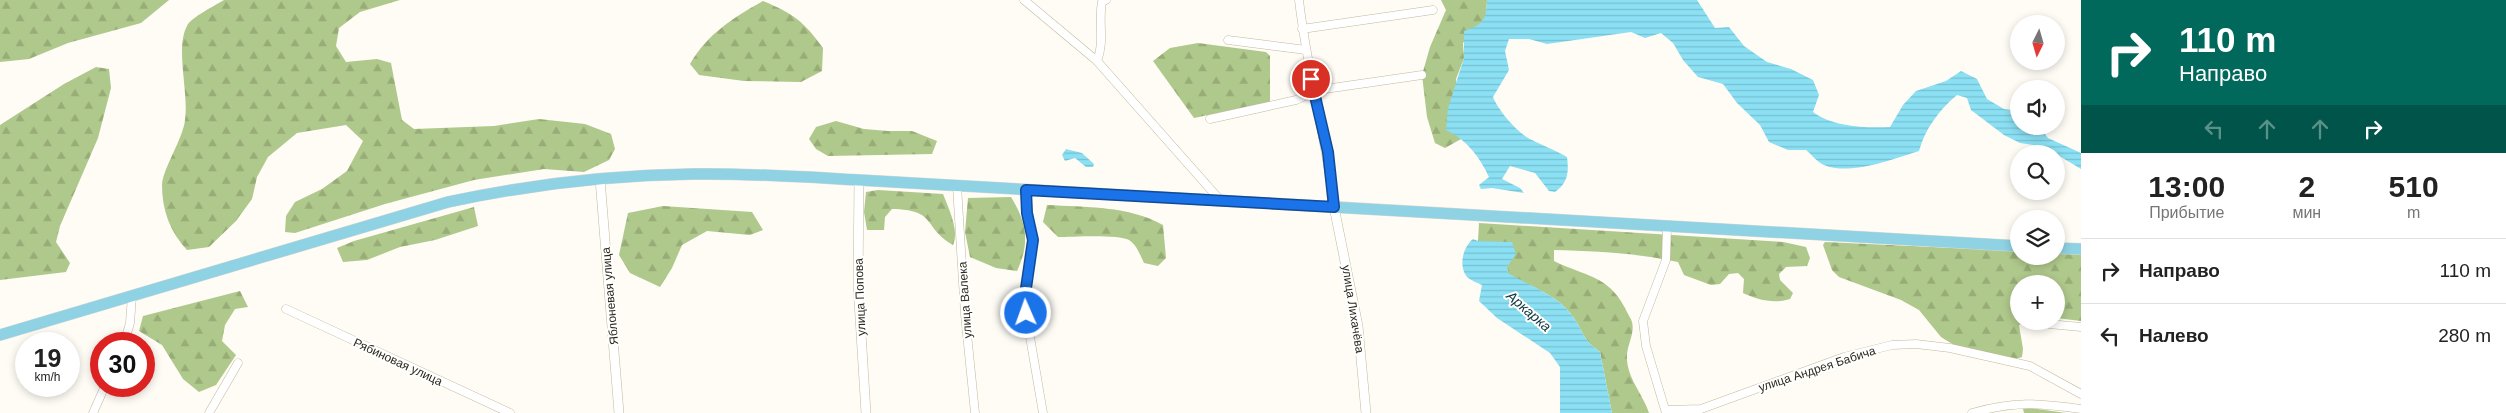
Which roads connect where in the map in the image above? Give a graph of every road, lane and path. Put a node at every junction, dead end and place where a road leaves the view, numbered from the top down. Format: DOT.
graph roads {
  1 [pos="1024,0"];
  2 [pos="1299,0"];
  3 [pos="1103,1"];
  4 [pos="1433,10"];
  5 [pos="1302,29"];
  6 [pos="1228,40"];
  7 [pos="1306,50"];
  8 [pos="1097,61"];
  9 [pos="1422,75"];
  10 [pos="1313,94"];
  11 [pos="1210,119"];
  12 [pos="600,179"];
  13 [pos="859,180"];
  14 [pos="957,186"];
  15 [pos="1026,190"];
  16 [pos="1220,200"];
  17 [pos="1334,207"];
  18 [pos="1667,226"];
  19 [pos="2010,245"];
  20 [pos="2065,248"];
  21 [pos="2081,249"];
  22 [pos="132,296"];
  23 [pos="286,309"];
  24 [pos="2065,326"];
  25 [pos="2081,327"];
  26 [pos="127,332"];
  27 [pos="0,335"];
  28 [pos="238,363"];
  29 [pos="2081,394"];
  30 [pos="101,397"];
  31 [pos="2081,409"];
  32 [pos="1667,411"];
  33 [pos="93,413"];
  34 [pos="209,413"];
  35 [pos="510,413"];
  36 [pos="619,413"];
  37 [pos="866,413"];
  38 [pos="975,413"];
  39 [pos="1043,413"];
  40 [pos="1366,413"];
  41 [pos="1972,413"];
  1 -- 8 [label="street"];
  2 -- 5 [label="street"];
  3 -- 8 [label="street"];
  4 -- 5 [label="street"];
  5 -- 7 [label="street"];
  6 -- 7 [label="street"];
  7 -- 10 [label="street"];
  8 -- 16 [label="street"];
  9 -- 10 [label="street"];
  10 -- 11 [label="street"];
  10 -- 17 [label="street"];
  12 -- 13 [label="main road"];
  12 -- 22 [label="main road"];
  12 -- 36 [label="street, Яблоневая улица"];
  13 -- 14 [label="main road"];
  13 -- 37 [label="street, улица Попова"];
  14 -- 15 [label="main road"];
  14 -- 38 [label="street, улица Валека"];
  15 -- 16 [label="main road"];
  15 -- 39 [label="street"];
  16 -- 17 [label="main road"];
  17 -- 18 [label="main road"];
  17 -- 40 [label="street, улица Лихачёва"];
  18 -- 19 [label="main road"];
  18 -- 32 [label="street"];
  20 -- 21 [label="main road"];
  22 -- 26 [label="street"];
  22 -- 27 [label="main road"];
  23 -- 35 [label="street, Рябиновая улица"];
  24 -- 25 [label="street"];
  28 -- 34 [label="street"];
  29 -- 32 [label="street, улица Андрея Бабича"];
  30 -- 33 [label="street"];
  31 -- 41 [label="street"];
}
